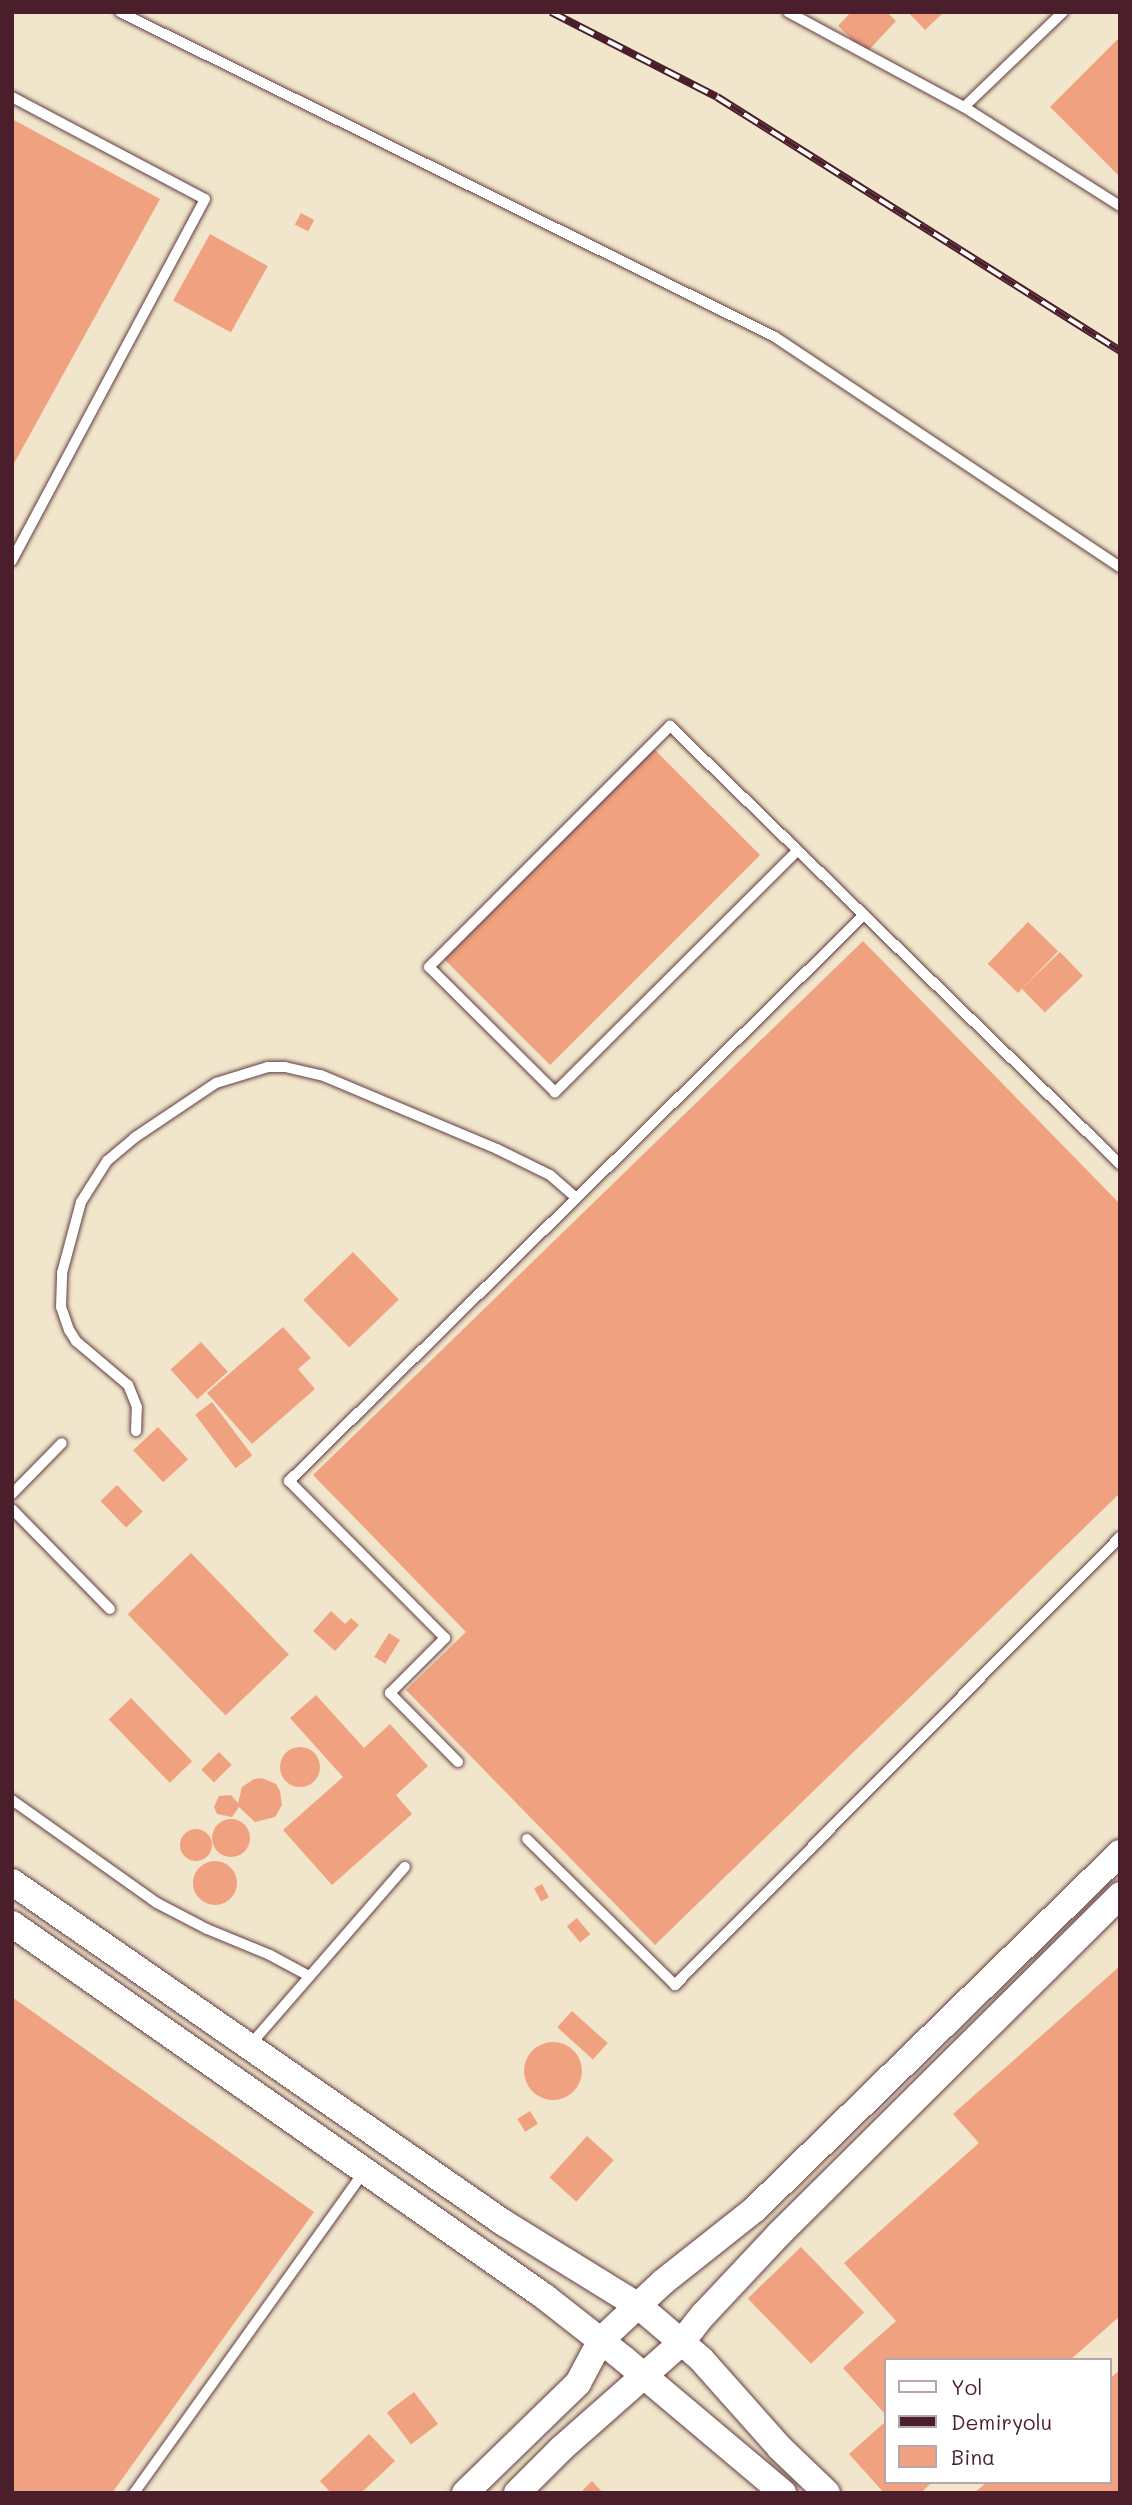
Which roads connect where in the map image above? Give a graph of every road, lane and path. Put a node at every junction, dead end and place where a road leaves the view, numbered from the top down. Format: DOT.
graph roads {
  1 [pos="120,12"];
  2 [pos="788,12"];
  3 [pos="1063,12"];
  4 [pos="12,97"];
  5 [pos="964,107"];
  6 [pos="1120,206"];
  7 [pos="12,561"];
  8 [pos="1120,567"];
  9 [pos="797,851"];
  10 [pos="863,916"];
  11 [pos="1120,1164"];
  12 [pos="576,1198"];
  13 [pos="136,1431"];
  14 [pos="62,1443"];
  15 [pos="12,1494"];
  16 [pos="12,1509"];
  17 [pos="1120,1537"];
  18 [pos="110,1609"];
  19 [pos="458,1762"];
  20 [pos="12,1800"];
  21 [pos="527,1839"];
  22 [pos="1120,1853"];
  23 [pos="405,1867"];
  24 [pos="12,1882"];
  25 [pos="1120,1895"];
  26 [pos="12,1924"];
  27 [pos="309,1976"];
  28 [pos="250,2045"];
  29 [pos="228,2077"];
  30 [pos="365,2170"];
  31 [pos="640,2306"];
  32 [pos="601,2340"];
  33 [pos="681,2343"];
  34 [pos="644,2376"];
  35 [pos="134,2493"];
  36 [pos="465,2493"];
  37 [pos="517,2493"];
  38 [pos="783,2493"];
  39 [pos="827,2493"];
  1 -- 8 [label="lane"];
  2 -- 5 [label="lane"];
  3 -- 5 [label="lane"];
  4 -- 7 [label="lane"];
  5 -- 6 [label="lane"];
  9 -- 9 [label="lane"];
  9 -- 10 [label="lane"];
  10 -- 11 [label="lane"];
  10 -- 12 [label="lane"];
  12 -- 13 [label="lane"];
  12 -- 19 [label="lane"];
  14 -- 15 [label="lane"];
  16 -- 18 [label="lane"];
  17 -- 21 [label="lane"];
  20 -- 27 [label="lane"];
  22 -- 31 [label="street"];
  23 -- 27 [label="lane"];
  24 -- 28 [label="street"];
  25 -- 33 [label="street"];
  26 -- 29 [label="street"];
  27 -- 28 [label="lane"];
  28 -- 29 [label="street"];
  28 -- 31 [label="street"];
  29 -- 30 [label="street"];
  30 -- 32 [label="street"];
  30 -- 35 [label="lane"];
  31 -- 32 [label="street"];
  31 -- 33 [label="street"];
  32 -- 34 [label="street"];
  32 -- 36 [label="street"];
  33 -- 34 [label="street"];
  33 -- 39 [label="street"];
  34 -- 37 [label="street"];
  34 -- 38 [label="street"];
}
